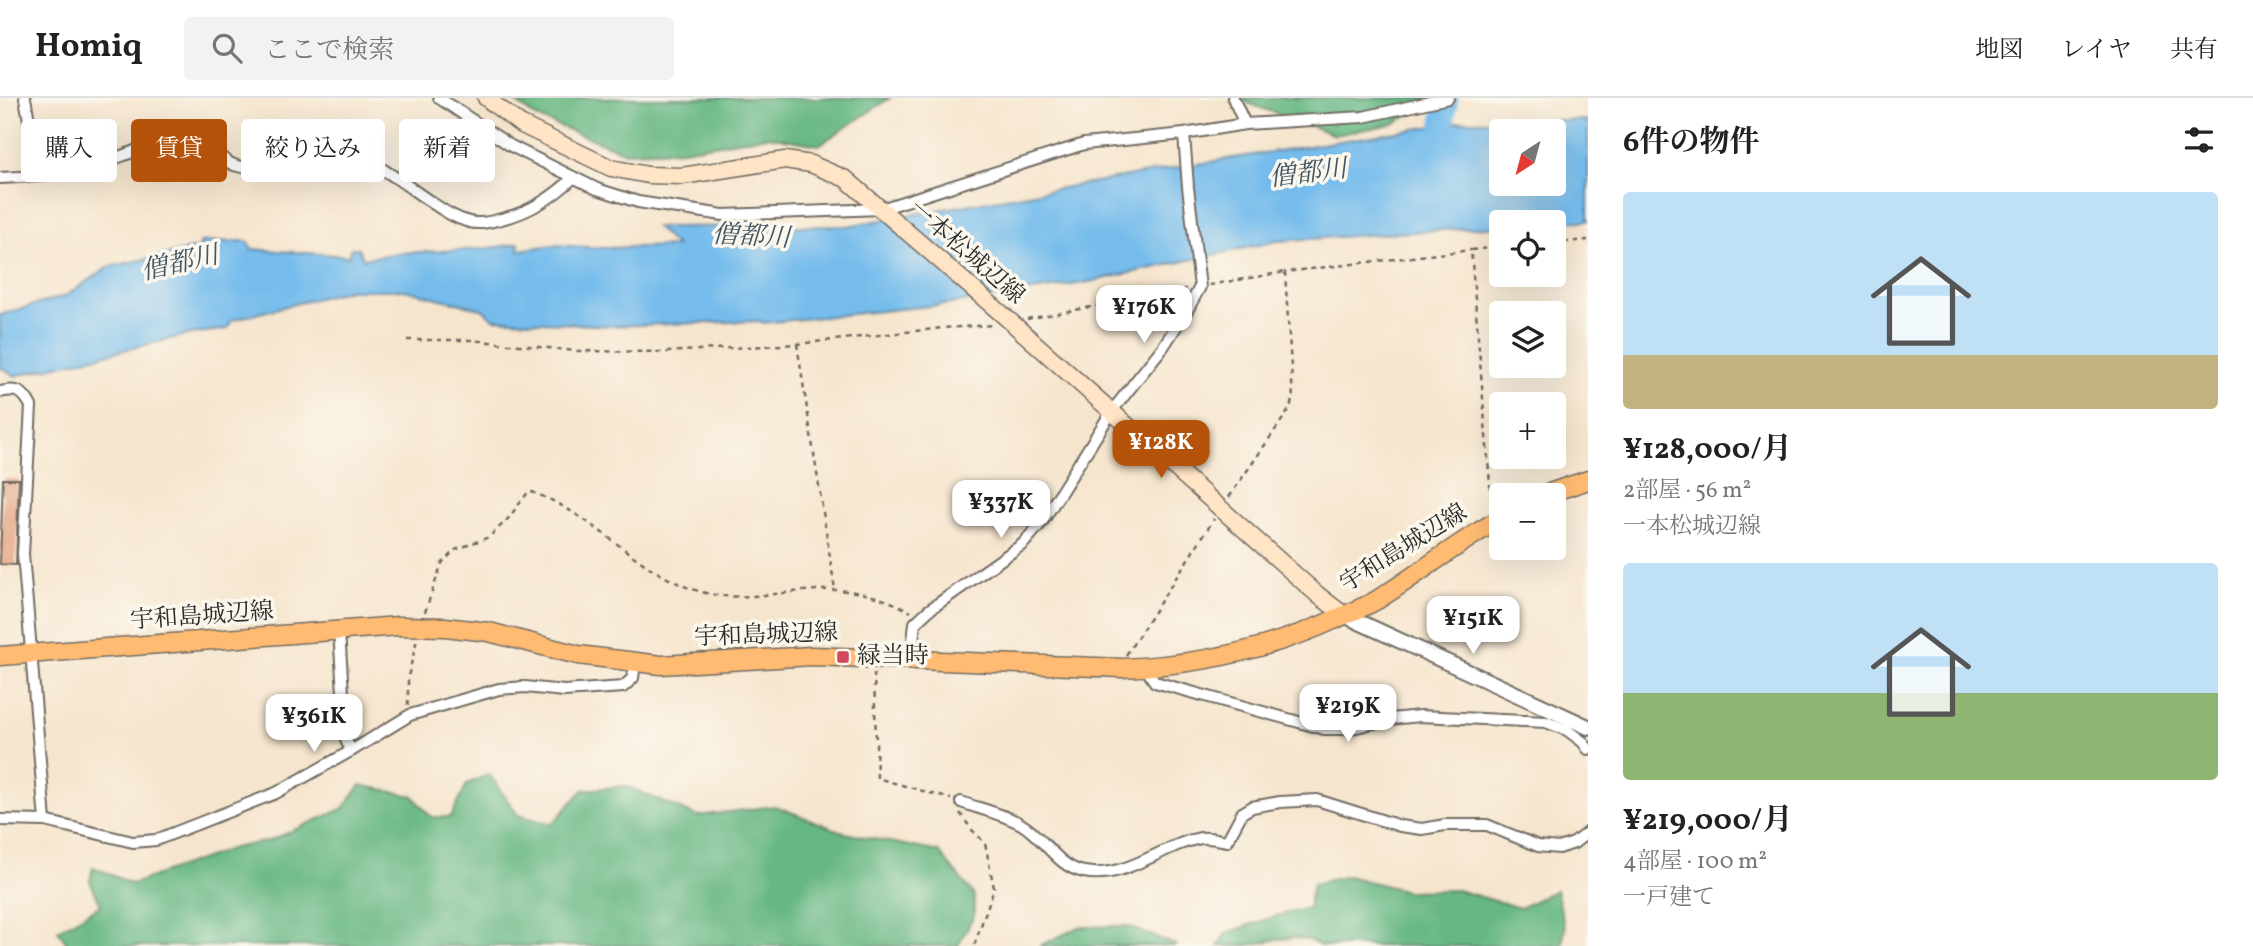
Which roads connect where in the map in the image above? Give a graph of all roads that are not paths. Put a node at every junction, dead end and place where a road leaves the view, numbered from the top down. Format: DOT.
graph roads {
  1 [pos="25,98"];
  2 [pos="439,98"];
  3 [pos="486,98"];
  4 [pos="1233,98"];
  5 [pos="1448,98"];
  6 [pos="29,119"];
  7 [pos="1245,124"];
  8 [pos="1184,134"];
  9 [pos="117,160"];
  10 [pos="21,177"];
  11 [pos="0,178"];
  12 [pos="573,178"];
  13 [pos="881,209"];
  14 [pos="0,392"];
  15 [pos="1112,411"];
  16 [pos="1588,480"];
  17 [pos="1566,488"];
  18 [pos="1489,525"];
  19 [pos="1344,615"];
  20 [pos="340,631"];
  21 [pos="32,654"];
  22 [pos="0,656"];
  23 [pos="911,660"];
  24 [pos="635,663"];
  25 [pos="1145,667"];
  26 [pos="1588,727"];
  27 [pos="1588,749"];
  28 [pos="351,751"];
  29 [pos="961,802"];
  30 [pos="0,820"];
  31 [pos="45,821"];
  32 [pos="1588,832"];
  1 -- 6 [label="street"];
  2 -- 12 [label="street"];
  3 -- 13 [label="main road, 一本松城辺線"];
  4 -- 7 [label="street"];
  5 -- 7 [label="street"];
  7 -- 8 [label="street"];
  8 -- 13 [label="street"];
  8 -- 15 [label="street"];
  9 -- 12 [label="street"];
  10 -- 11 [label="street"];
  12 -- 13 [label="street"];
  13 -- 15 [label="main road, 一本松城辺線"];
  14 -- 21 [label="street"];
  15 -- 19 [label="main road, 一本松城辺線"];
  15 -- 23 [label="street"];
  16 -- 17 [label="main road"];
  18 -- 19 [label="main road, 宇和島城辺線"];
  19 -- 25 [label="main road, 宇和島城辺線"];
  19 -- 26 [label="street"];
  20 -- 21 [label="main road, 宇和島城辺線"];
  20 -- 24 [label="main road, 宇和島城辺線"];
  20 -- 28 [label="street"];
  21 -- 22 [label="main road, 宇和島城辺線"];
  21 -- 31 [label="street"];
  23 -- 24 [label="main road, 宇和島城辺線"];
  23 -- 25 [label="main road, 宇和島城辺線"];
  24 -- 28 [label="street"];
  25 -- 27 [label="street"];
  28 -- 31 [label="street"];
  29 -- 32 [label="street"];
  30 -- 31 [label="street"];
}
